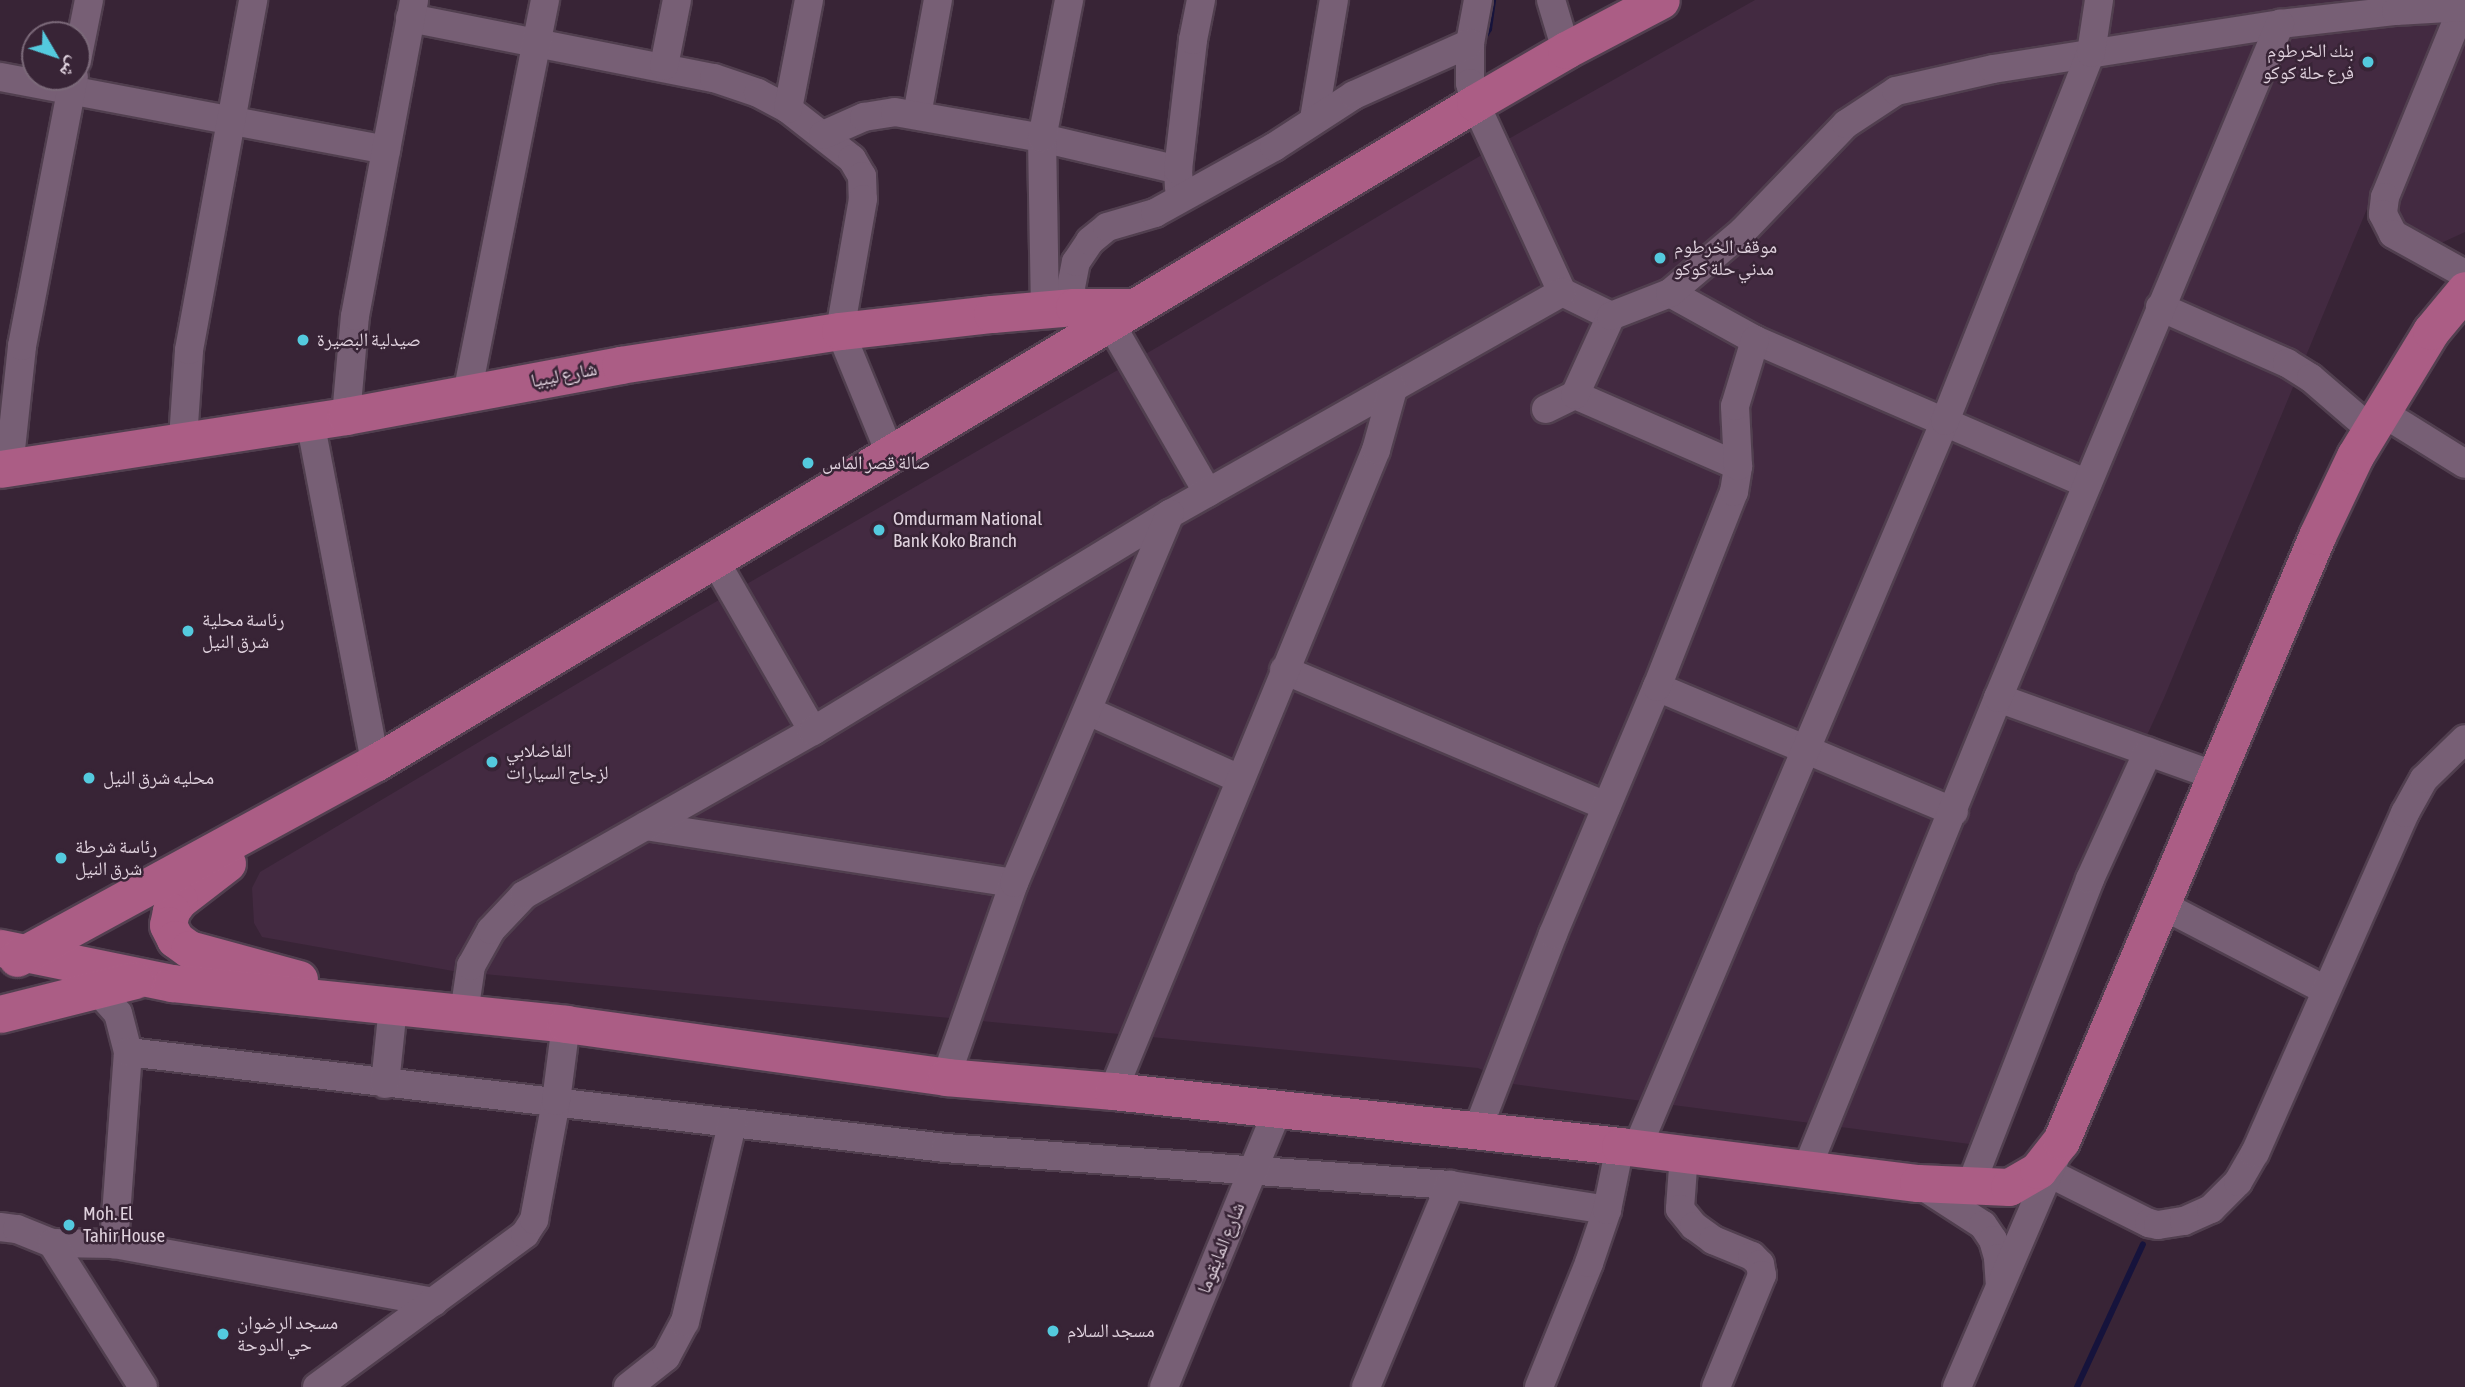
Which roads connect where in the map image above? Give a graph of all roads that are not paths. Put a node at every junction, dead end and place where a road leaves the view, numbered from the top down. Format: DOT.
graph roads {
  1 [pos="89,0"];
  2 [pos="253,0"];
  3 [pos="545,0"];
  4 [pos="677,0"];
  5 [pos="809,0"];
  6 [pos="938,0"];
  7 [pos="1069,0"];
  8 [pos="1201,0"];
  9 [pos="1334,0"];
  10 [pos="1478,0"];
  11 [pos="1552,0"];
  12 [pos="1661,0"];
  13 [pos="2099,0"];
  14 [pos="2464,5"];
  15 [pos="412,9"];
  16 [pos="85,21"];
  17 [pos="2280,24"];
  18 [pos="537,43"];
  19 [pos="1470,43"];
  20 [pos="1566,50"];
  21 [pos="2091,53"];
  22 [pos="664,66"];
  23 [pos="0,77"];
  24 [pos="21,79"];
  25 [pos="91,87"];
  26 [pos="70,91"];
  27 [pos="1475,103"];
  28 [pos="788,108"];
  29 [pos="917,115"];
  30 [pos="1314,119"];
  31 [pos="232,120"];
  32 [pos="823,135"];
  33 [pos="1042,138"];
  34 [pos="386,150"];
  35 [pos="1178,170"];
  36 [pos="1179,201"];
  37 [pos="2465,274"];
  38 [pos="2465,290"];
  39 [pos="1562,292"];
  40 [pos="1670,293"];
  41 [pos="2160,307"];
  42 [pos="1059,309"];
  43 [pos="1121,314"];
  44 [pos="1611,316"];
  45 [pos="840,331"];
  46 [pos="1755,340"];
  47 [pos="1392,389"];
  48 [pos="467,394"];
  49 [pos="1574,395"];
  50 [pos="1545,409"];
  51 [pos="346,416"];
  52 [pos="2375,420"];
  53 [pos="310,421"];
  54 [pos="1945,421"];
  55 [pos="184,439"];
  56 [pos="890,453"];
  57 [pos="2465,464"];
  58 [pos="1738,466"];
  59 [pos="5,468"];
  60 [pos="2087,484"];
  61 [pos="1208,493"];
  62 [pos="1170,514"];
  63 [pos="714,559"];
  64 [pos="1284,670"];
  65 [pos="1657,687"];
  66 [pos="1998,698"];
  67 [pos="1088,710"];
  68 [pos="813,732"];
  69 [pos="2465,739"];
  70 [pos="1804,751"];
  71 [pos="2148,752"];
  72 [pos="375,762"];
  73 [pos="2216,776"];
  74 [pos="1240,779"];
  75 [pos="300,803"];
  76 [pos="1606,806"];
  77 [pos="1954,812"];
  78 [pos="646,826"];
  79 [pos="1014,883"];
  80 [pos="2161,905"];
  81 [pos="10,956"];
  82 [pos="141,978"];
  83 [pos="97,990"];
  84 [pos="2325,990"];
  85 [pos="376,1005"];
  86 [pos="5,1013"];
  87 [pos="464,1013"];
  88 [pos="565,1024"];
  89 [pos="128,1052"];
  90 [pos="946,1077"];
  91 [pos="385,1084"];
  92 [pos="1113,1091"];
  93 [pos="556,1101"];
  94 [pos="1278,1109"];
  95 [pos="732,1124"];
  96 [pos="1477,1131"];
  97 [pos="1629,1147"];
  98 [pos="1684,1154"];
  99 [pos="2055,1157"];
  100 [pos="1807,1168"];
  101 [pos="1252,1170"];
  102 [pos="1918,1183"];
  103 [pos="1450,1185"];
  104 [pos="1970,1188"];
  105 [pos="1607,1210"];
  106 [pos="0,1227"];
  107 [pos="52,1243"];
  108 [pos="114,1244"];
  109 [pos="2000,1286"];
  110 [pos="434,1302"];
  111 [pos="326,1384"];
  112 [pos="143,1387"];
  113 [pos="628,1387"];
  114 [pos="1164,1387"];
  115 [pos="1366,1387"];
  116 [pos="1539,1387"];
  117 [pos="1716,1387"];
  118 [pos="1957,1387"];
  1 -- 16 [label="street"];
  2 -- 31 [label="street"];
  3 -- 18 [label="street"];
  4 -- 22 [label="street"];
  5 -- 28 [label="street"];
  6 -- 29 [label="street"];
  7 -- 33 [label="street"];
  8 -- 35 [label="street"];
  9 -- 30 [label="street"];
  10 -- 19 [label="street"];
  11 -- 20 [label="street"];
  12 -- 20 [label="main road"];
  13 -- 21 [label="street"];
  14 -- 17 [label="street"];
  14 -- 37 [label="street"];
  15 -- 18 [label="street"];
  15 -- 34 [label="street"];
  17 -- 21 [label="street"];
  17 -- 41 [label="street"];
  18 -- 22 [label="street"];
  18 -- 48 [label="street"];
  19 -- 27 [label="street"];
  19 -- 30 [label="street"];
  20 -- 27 [label="main road"];
  21 -- 40 [label="street"];
  21 -- 54 [label="street"];
  22 -- 28 [label="street"];
  23 -- 24 [label="street"];
  25 -- 31 [label="street"];
  26 -- 59 [label="street"];
  27 -- 39 [label="street"];
  27 -- 43 [label="main road"];
  28 -- 32 [label="street"];
  29 -- 32 [label="street"];
  29 -- 33 [label="street"];
  30 -- 36 [label="street"];
  31 -- 34 [label="street"];
  31 -- 55 [label="street"];
  32 -- 45 [label="street"];
  33 -- 35 [label="street"];
  33 -- 42 [label="street"];
  34 -- 51 [label="street"];
  35 -- 36 [label="street"];
  36 -- 42 [label="street"];
  38 -- 52 [label="main road"];
  39 -- 44 [label="street"];
  39 -- 47 [label="street"];
  40 -- 44 [label="street"];
  40 -- 46 [label="street"];
  41 -- 52 [label="street"];
  41 -- 60 [label="street"];
  42 -- 43 [label="main road, شارع ليبيا"];
  42 -- 45 [label="main road, شارع ليبيا"];
  43 -- 56 [label="main road"];
  43 -- 61 [label="street"];
  44 -- 49 [label="street"];
  45 -- 48 [label="main road, شارع ليبيا"];
  45 -- 56 [label="street"];
  46 -- 54 [label="street"];
  46 -- 58 [label="street"];
  47 -- 61 [label="street"];
  47 -- 64 [label="street"];
  48 -- 51 [label="main road, شارع ليبيا"];
  49 -- 50 [label="street"];
  49 -- 58 [label="street"];
  51 -- 53 [label="main road, شارع ليبيا"];
  52 -- 57 [label="street"];
  52 -- 73 [label="main road"];
  53 -- 55 [label="main road, شارع ليبيا"];
  53 -- 72 [label="street"];
  54 -- 60 [label="street"];
  54 -- 70 [label="street"];
  55 -- 59 [label="main road, شارع ليبيا"];
  56 -- 63 [label="main road"];
  58 -- 65 [label="street"];
  60 -- 66 [label="street"];
  61 -- 62 [label="street"];
  62 -- 67 [label="street"];
  62 -- 68 [label="street"];
  63 -- 68 [label="street"];
  63 -- 72 [label="main road"];
  64 -- 74 [label="street"];
  64 -- 76 [label="street"];
  65 -- 70 [label="street"];
  65 -- 76 [label="street"];
  66 -- 71 [label="street"];
  66 -- 77 [label="street"];
  67 -- 74 [label="street"];
  67 -- 79 [label="street"];
  68 -- 78 [label="street"];
  69 -- 84 [label="street"];
  70 -- 77 [label="street"];
  70 -- 97 [label="street"];
  71 -- 73 [label="street"];
  71 -- 104 [label="street"];
  72 -- 75 [label="main road"];
  73 -- 80 [label="main road"];
  74 -- 92 [label="street"];
  75 -- 81 [label="main road"];
  75 -- 85 [label="main road"];
  76 -- 96 [label="street"];
  77 -- 100 [label="street"];
  78 -- 79 [label="street"];
  78 -- 87 [label="street"];
  79 -- 90 [label="street"];
  80 -- 84 [label="street"];
  80 -- 99 [label="main road"];
  81 -- 82 [label="main road"];
  82 -- 83 [label="main road"];
  82 -- 85 [label="main road"];
  83 -- 86 [label="main road"];
  83 -- 89 [label="street"];
  84 -- 99 [label="street"];
  85 -- 87 [label="main road"];
  85 -- 91 [label="street"];
  87 -- 88 [label="main road"];
  88 -- 90 [label="main road"];
  88 -- 93 [label="street"];
  89 -- 91 [label="street"];
  89 -- 108 [label="street"];
  90 -- 92 [label="main road"];
  91 -- 93 [label="street"];
  92 -- 94 [label="main road"];
  93 -- 95 [label="street"];
  93 -- 110 [label="street"];
  94 -- 96 [label="main road"];
  94 -- 101 [label="street, شارع المايقوما"];
  95 -- 101 [label="street"];
  95 -- 113 [label="street"];
  96 -- 97 [label="main road"];
  97 -- 98 [label="main road"];
  97 -- 105 [label="street"];
  98 -- 100 [label="main road"];
  98 -- 117 [label="street"];
  99 -- 104 [label="main road"];
  99 -- 109 [label="street"];
  100 -- 102 [label="main road"];
  101 -- 103 [label="street"];
  101 -- 114 [label="street, شارع المايقوما"];
  102 -- 104 [label="main road"];
  102 -- 109 [label="street"];
  103 -- 105 [label="street"];
  103 -- 115 [label="street"];
  105 -- 116 [label="street"];
  106 -- 107 [label="street"];
  107 -- 108 [label="street"];
  107 -- 112 [label="street"];
  108 -- 110 [label="street"];
  109 -- 118 [label="street"];
  110 -- 111 [label="street"];
}
